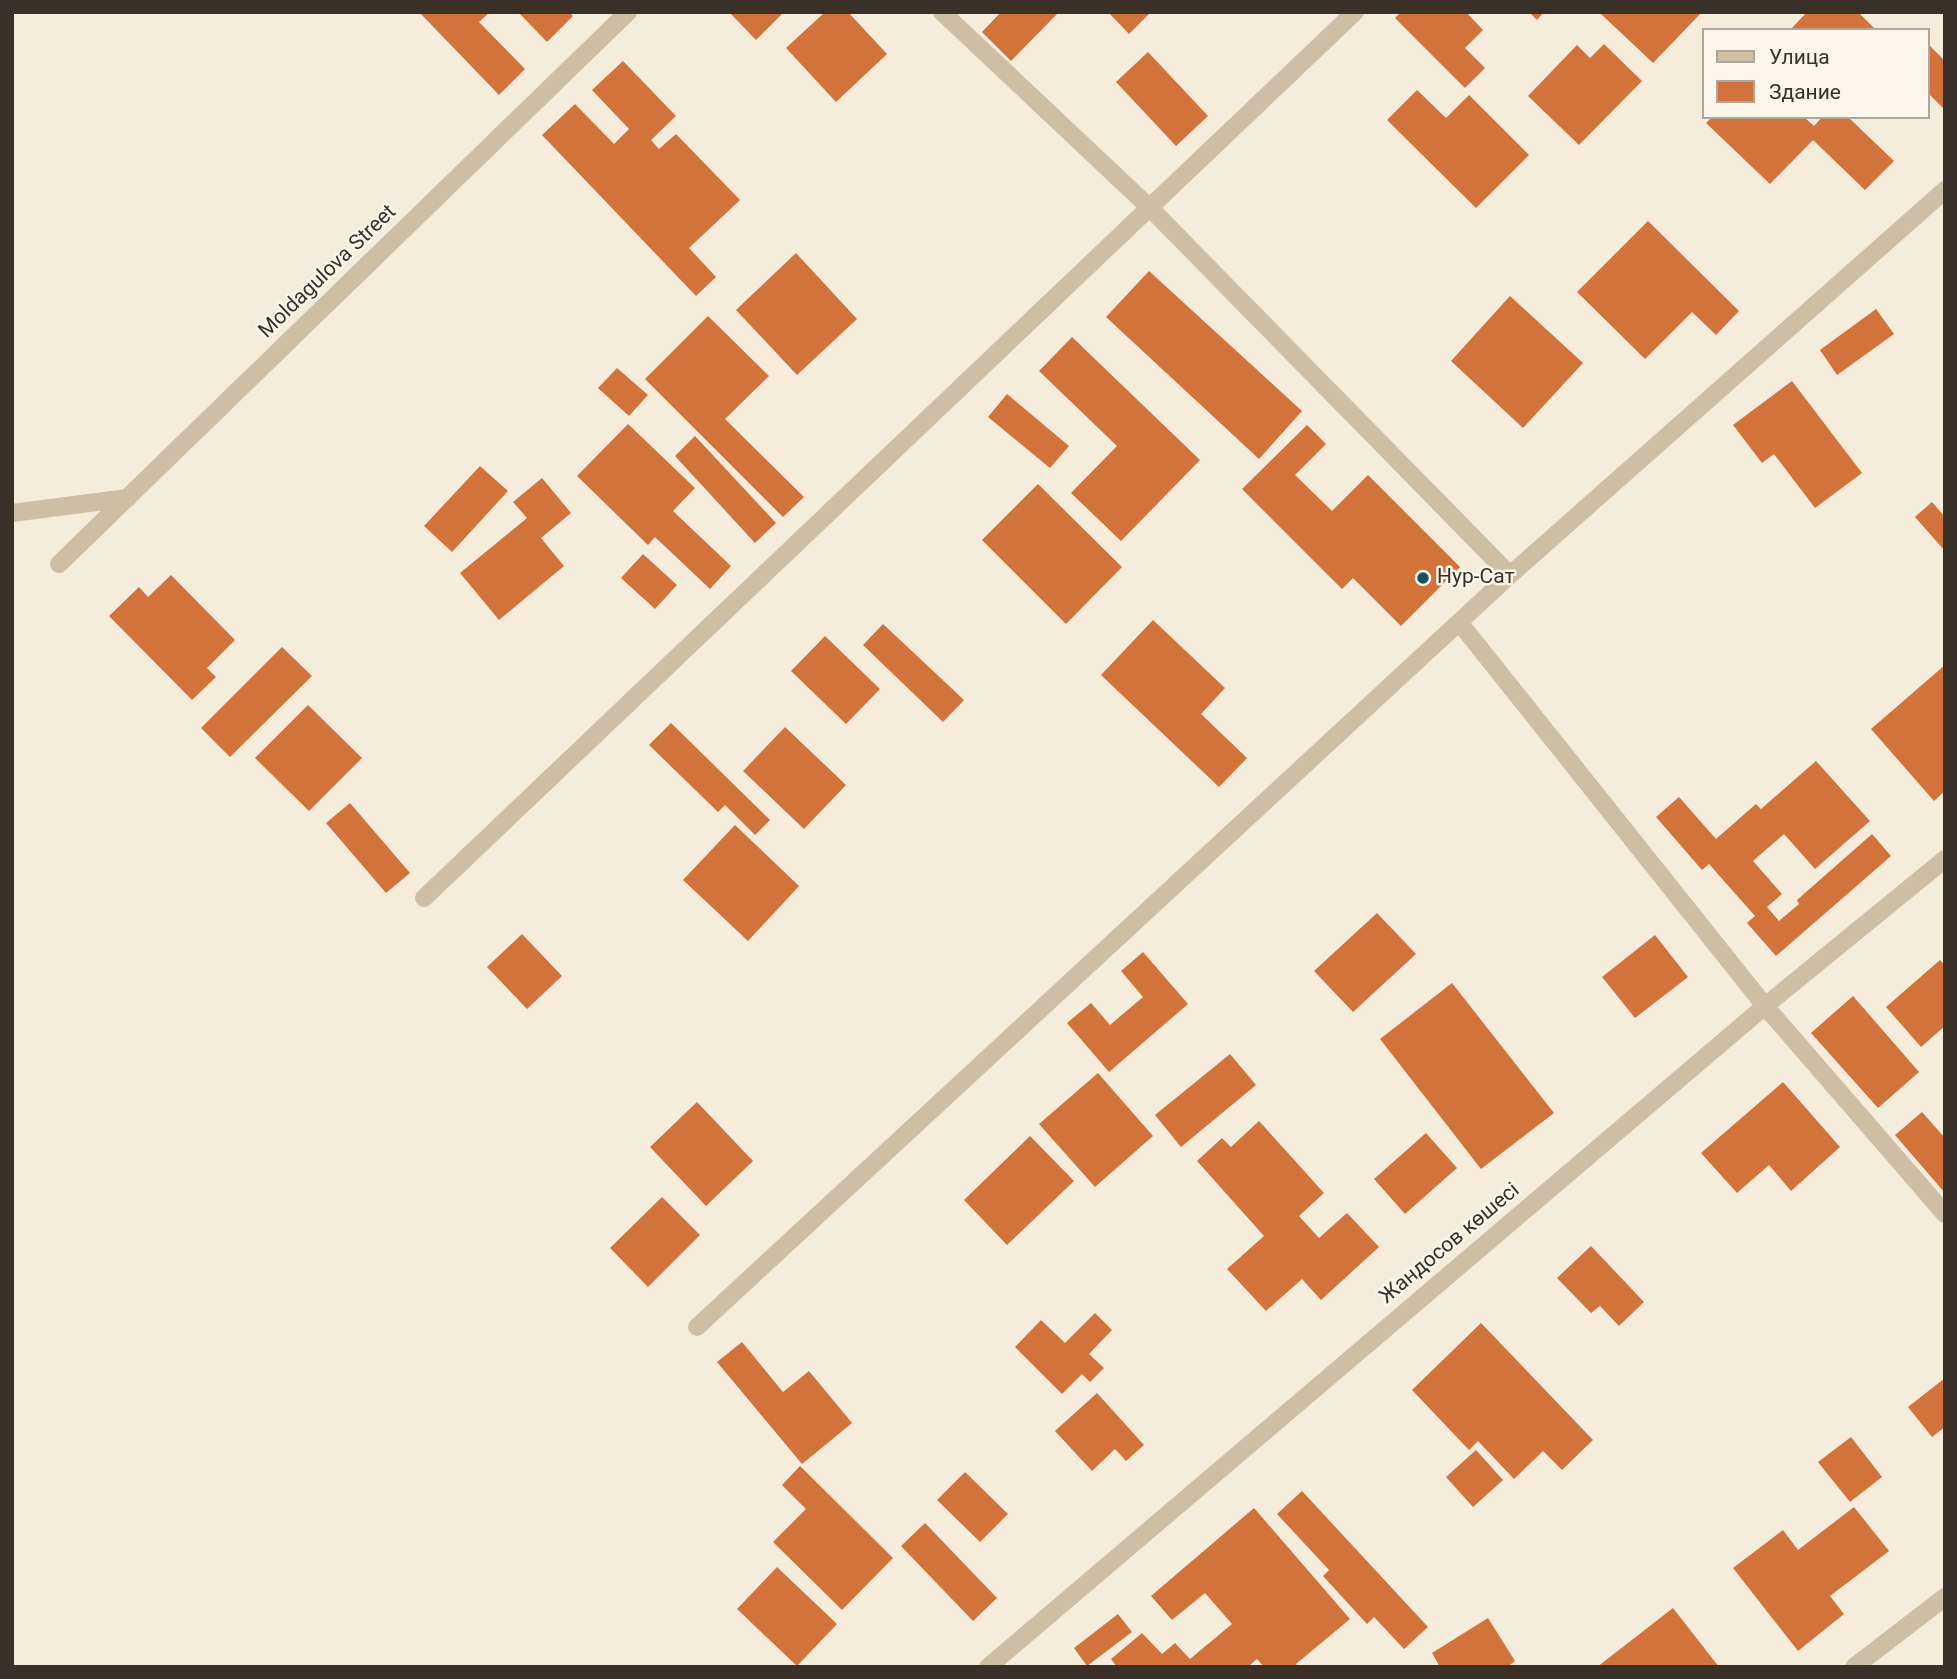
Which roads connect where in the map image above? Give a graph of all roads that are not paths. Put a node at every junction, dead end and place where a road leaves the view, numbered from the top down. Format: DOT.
graph roads {
  1 [pos="628,12"];
  2 [pos="942,12"];
  3 [pos="1355,12"];
  4 [pos="1945,190"];
  5 [pos="1150,208"];
  6 [pos="128,498"];
  7 [pos="12,513"];
  8 [pos="60,564"];
  9 [pos="1510,575"];
  10 [pos="1459,622"];
  11 [pos="1945,859"];
  12 [pos="424,898"];
  13 [pos="1765,1006"];
  14 [pos="1945,1214"];
  15 [pos="697,1327"];
  16 [pos="1942,1606"];
  17 [pos="988,1667"];
  18 [pos="1854,1667"];
  1 -- 6 [label="street, Moldagulova Street"];
  2 -- 5 [label="street"];
  3 -- 5 [label="street"];
  4 -- 9 [label="street"];
  5 -- 9 [label="street"];
  5 -- 12 [label="street"];
  6 -- 7 [label="street"];
  6 -- 8 [label="street, Moldagulova Street"];
  9 -- 10 [label="street"];
  10 -- 13 [label="street"];
  10 -- 15 [label="street"];
  11 -- 13 [label="street, Жандосов көшесі"];
  13 -- 14 [label="street"];
  13 -- 17 [label="street, Жандосов көшесі"];
  16 -- 18 [label="street"];
}
